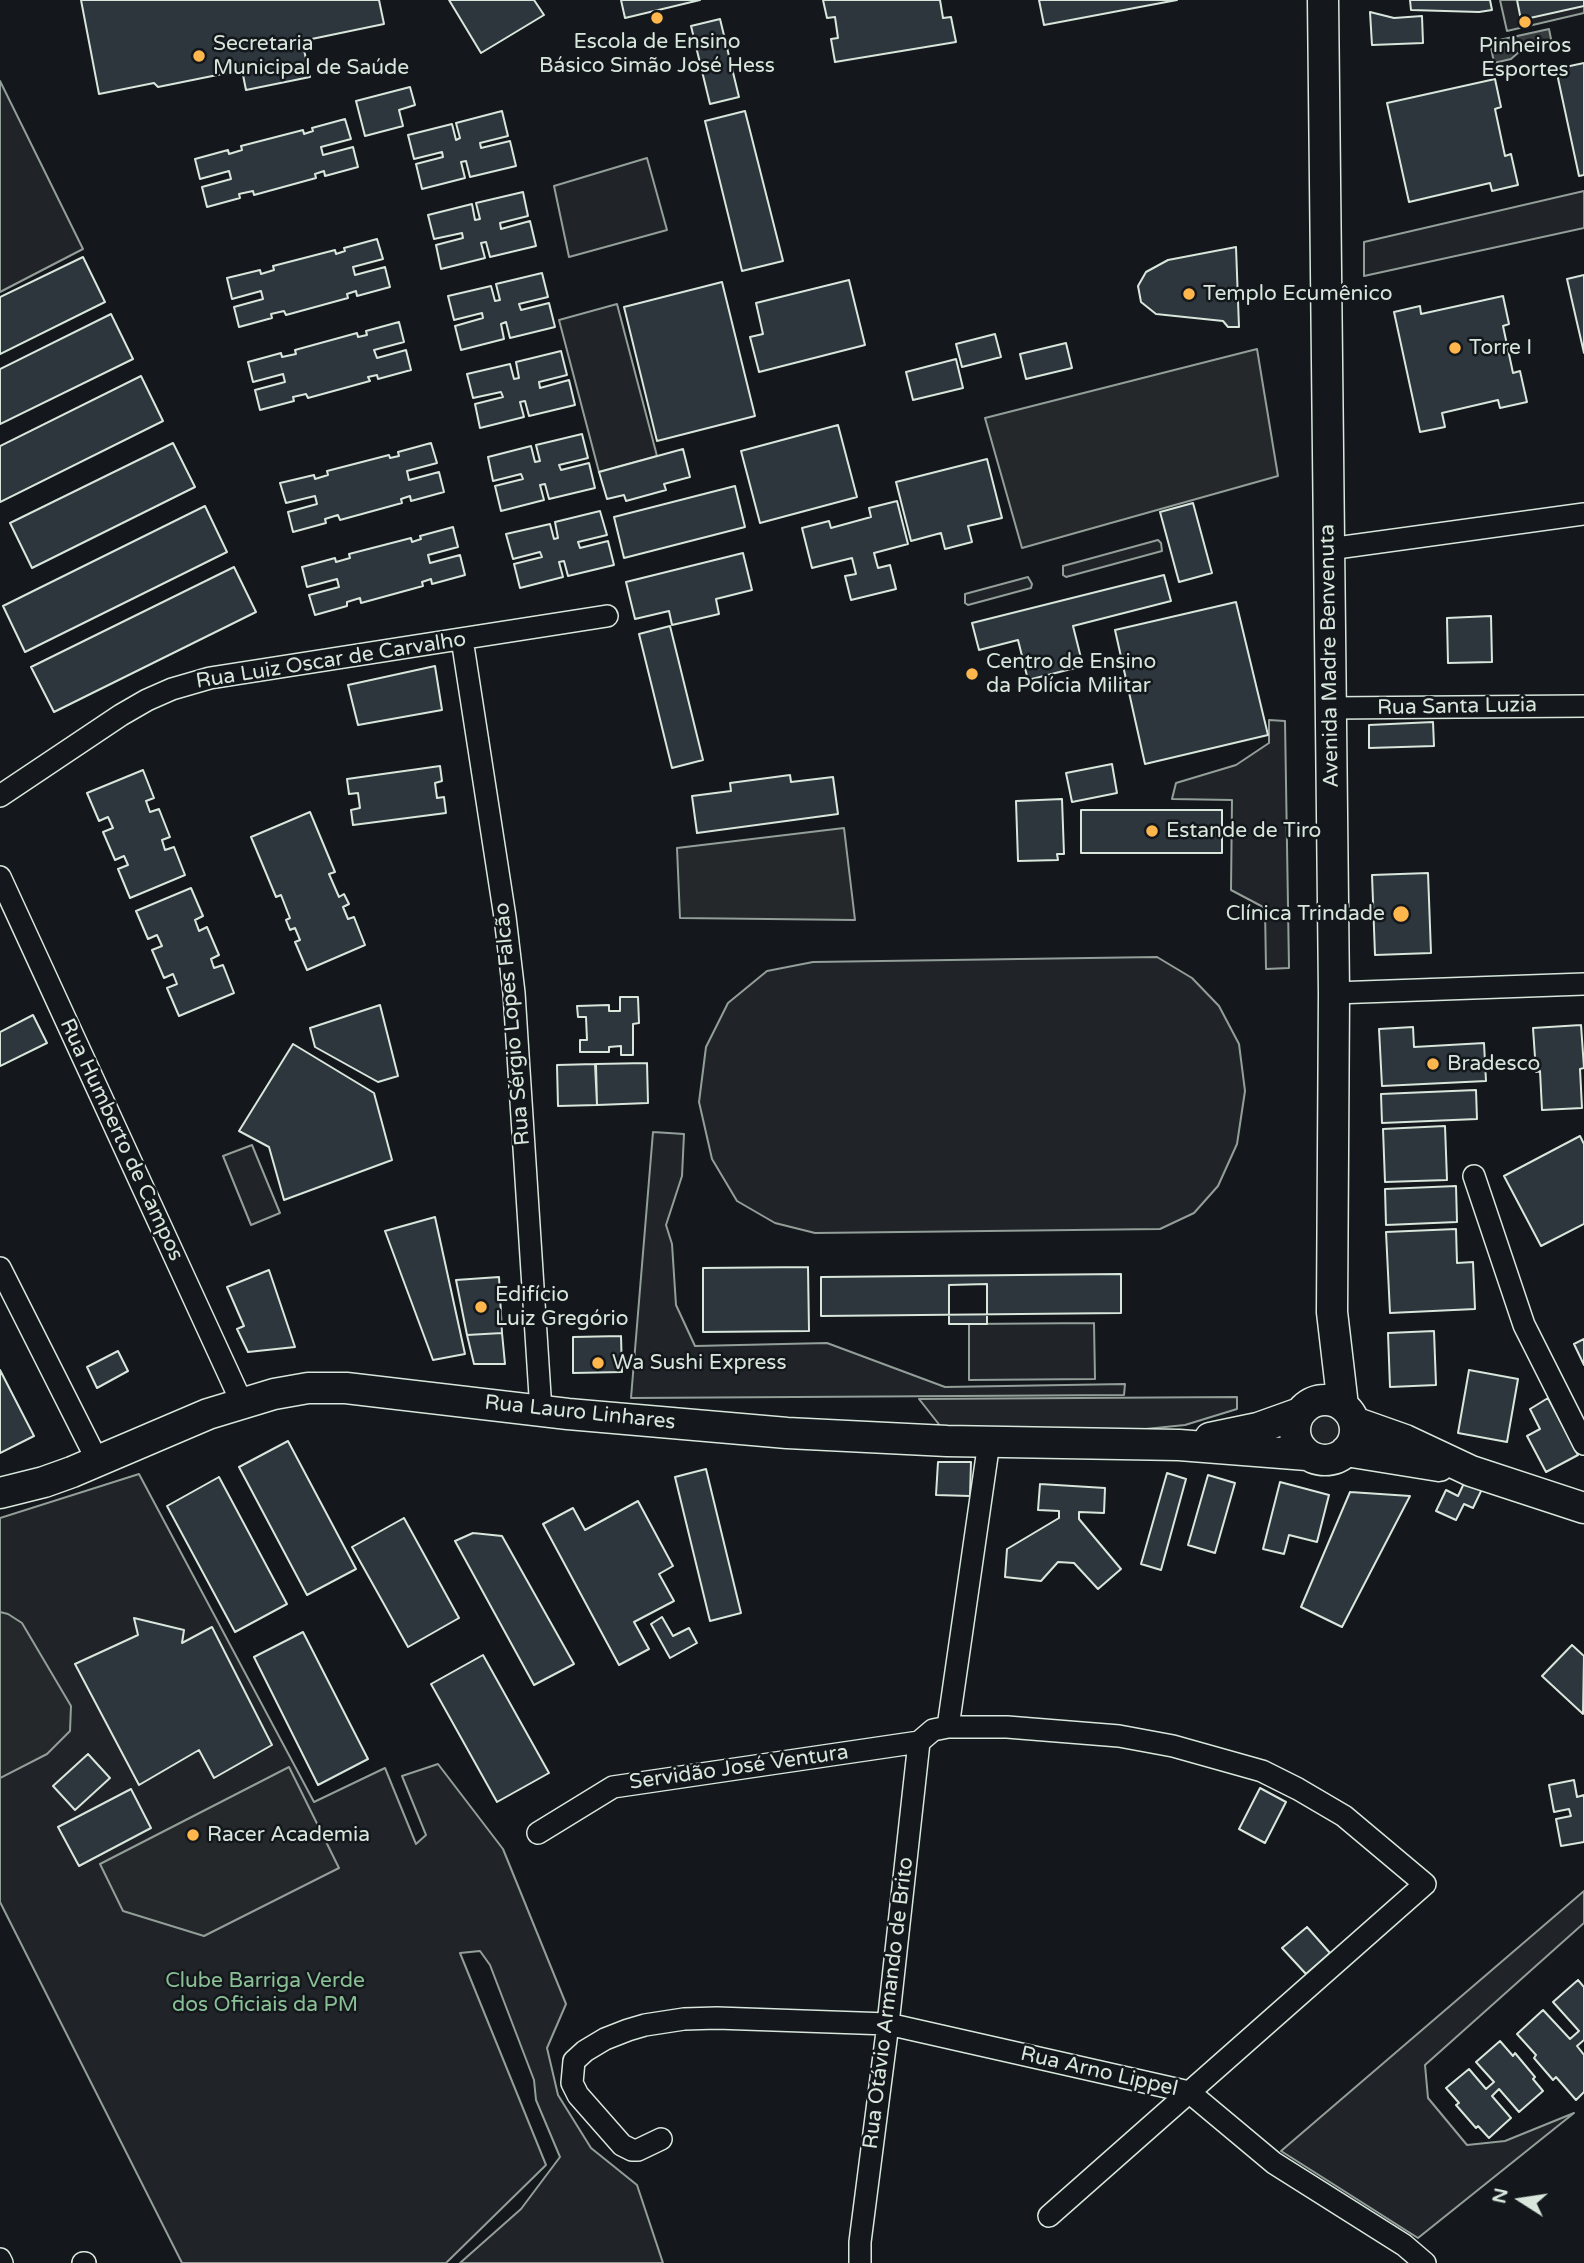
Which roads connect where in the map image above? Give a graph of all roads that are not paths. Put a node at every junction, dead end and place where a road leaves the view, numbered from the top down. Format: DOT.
graph roads {
  1 [pos="1324,0"];
  2 [pos="1584,514"];
  3 [pos="1329,549"];
  4 [pos="607,616"];
  5 [pos="462,639"];
  6 [pos="1584,706"];
  7 [pos="1331,708"];
  8 [pos="0,796"];
  9 [pos="0,877"];
  10 [pos="1584,984"];
  11 [pos="1334,993"];
  12 [pos="1474,1177"];
  13 [pos="0,1268"];
  14 [pos="1332,1312"];
  15 [pos="242,1404"];
  16 [pos="1304,1409"];
  17 [pos="541,1411"];
  18 [pos="1349,1414"];
  19 [pos="989,1442"];
  20 [pos="1584,1444"];
  21 [pos="1179,1446"];
  22 [pos="1346,1451"];
  23 [pos="1307,1455"];
  24 [pos="98,1462"];
  25 [pos="1471,1471"];
  26 [pos="0,1493"];
  27 [pos="1584,1508"];
  28 [pos="948,1727"];
  29 [pos="919,1742"];
  30 [pos="538,1833"];
  31 [pos="888,2024"];
  32 [pos="1189,2092"];
  33 [pos="661,2139"];
  34 [pos="1049,2216"];
  35 [pos="860,2263"];
  36 [pos="1426,2263"];
  1 -- 3 [label="main road, Avenida Madre Benvenuta"];
  2 -- 3 [label="street"];
  3 -- 7 [label="main road, Avenida Madre Benvenuta"];
  4 -- 5 [label="street, Rua Luiz Oscar de Carvalho"];
  5 -- 8 [label="street, Rua Luiz Oscar de Carvalho"];
  5 -- 17 [label="street, Rua Sérgio Lopes Falcão"];
  6 -- 7 [label="street, Rua Santa Luzia"];
  7 -- 11 [label="main road, Avenida Madre Benvenuta"];
  9 -- 15 [label="street, Rua Humberto de Campos"];
  10 -- 11 [label="street"];
  11 -- 14 [label="main road, Avenida Madre Benvenuta"];
  12 -- 20 [label="street"];
  13 -- 24 [label="street"];
  14 -- 16 [label="main road, Avenida Madre Benvenuta"];
  14 -- 18 [label="main road, Avenida Madre Benvenuta"];
  15 -- 17 [label="main road, Rua Lauro Linhares"];
  15 -- 24 [label="main road, Rua Lauro Linhares"];
  16 -- 18 [label="main road"];
  16 -- 21 [label="main road, Rua Lauro Linhares"];
  16 -- 23 [label="main road"];
  17 -- 19 [label="main road, Rua Lauro Linhares"];
  18 -- 22 [label="main road"];
  18 -- 25 [label="main road"];
  19 -- 21 [label="main road, Rua Lauro Linhares"];
  19 -- 28 [label="street"];
  21 -- 23 [label="main road, Rua Lauro Linhares"];
  22 -- 23 [label="main road"];
  22 -- 25 [label="main road"];
  24 -- 26 [label="main road, Rua Lauro Linhares"];
  25 -- 27 [label="main road"];
  28 -- 29 [label="street, Servidão José Ventura"];
  28 -- 32 [label="street, Servidão José Ventura"];
  29 -- 30 [label="street, Servidão José Ventura"];
  29 -- 31 [label="street, Rua Otávio Armando de Brito"];
  31 -- 32 [label="street, Rua Arno Lippel"];
  31 -- 33 [label="street, Rua Arno Lippel"];
  31 -- 35 [label="street, Rua Otávio Armando de Brito"];
  32 -- 34 [label="street"];
  32 -- 36 [label="street, Rua Arno Lippel"];
}
